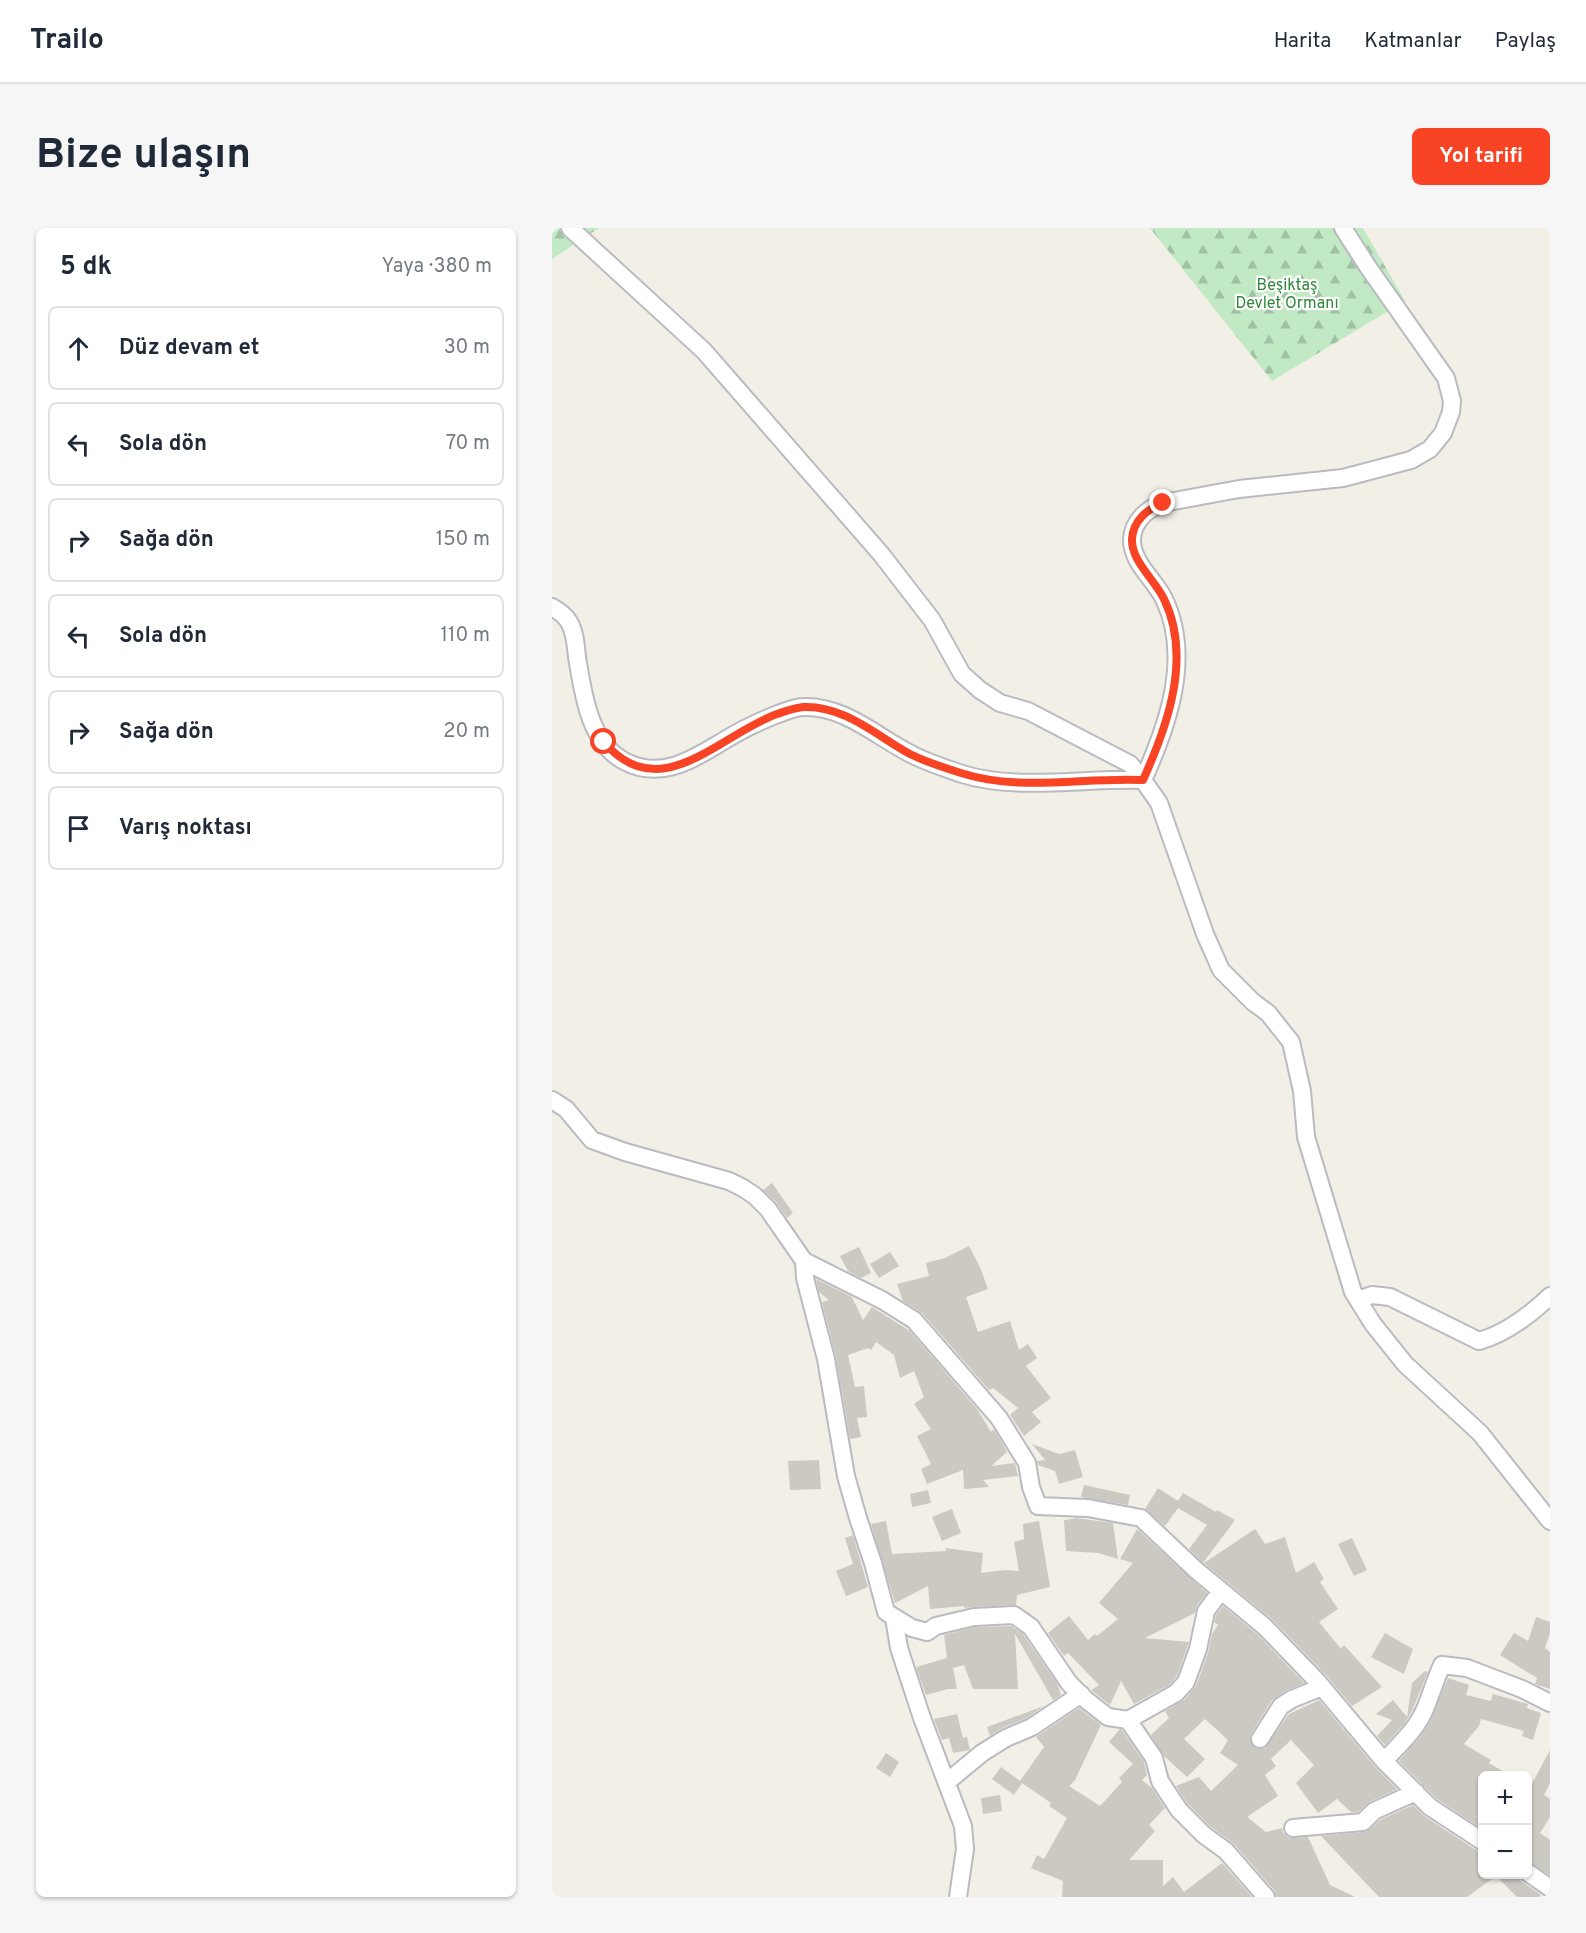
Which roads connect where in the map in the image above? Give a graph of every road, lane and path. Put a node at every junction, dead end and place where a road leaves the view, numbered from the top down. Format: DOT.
graph roads {
  1 [pos="570,228"];
  2 [pos="1344,228"];
  3 [pos="552,607"];
  4 [pos="1143,780"];
  5 [pos="552,1100"];
  6 [pos="804,1261"];
  7 [pos="1550,1296"];
  8 [pos="1358,1300"];
  9 [pos="1550,1521"];
  10 [pos="1221,1591"];
  11 [pos="894,1618"];
  12 [pos="1322,1687"];
  13 [pos="1081,1694"];
  14 [pos="1550,1702"];
  15 [pos="1128,1720"];
  16 [pos="1260,1739"];
  17 [pos="1384,1761"];
  18 [pos="947,1782"];
  19 [pos="1416,1792"];
  20 [pos="1293,1828"];
  21 [pos="1478,1838"];
  22 [pos="1532,1875"];
  23 [pos="1550,1888"];
  24 [pos="958,1897"];
  25 [pos="1266,1897"];
  1 -- 4 [label="street"];
  2 -- 4 [label="street"];
  3 -- 4 [label="street"];
  4 -- 8 [label="street"];
  5 -- 6 [label="street"];
  6 -- 10 [label="street"];
  6 -- 11 [label="street"];
  7 -- 8 [label="street"];
  8 -- 9 [label="street"];
  10 -- 12 [label="street"];
  10 -- 15 [label="street"];
  11 -- 13 [label="street"];
  11 -- 18 [label="street"];
  12 -- 16 [label="street"];
  12 -- 17 [label="street"];
  13 -- 15 [label="street"];
  13 -- 18 [label="street"];
  14 -- 17 [label="street"];
  15 -- 25 [label="street"];
  17 -- 19 [label="street"];
  18 -- 24 [label="street"];
  19 -- 20 [label="street"];
  19 -- 21 [label="street"];
  22 -- 23 [label="street"];
}
